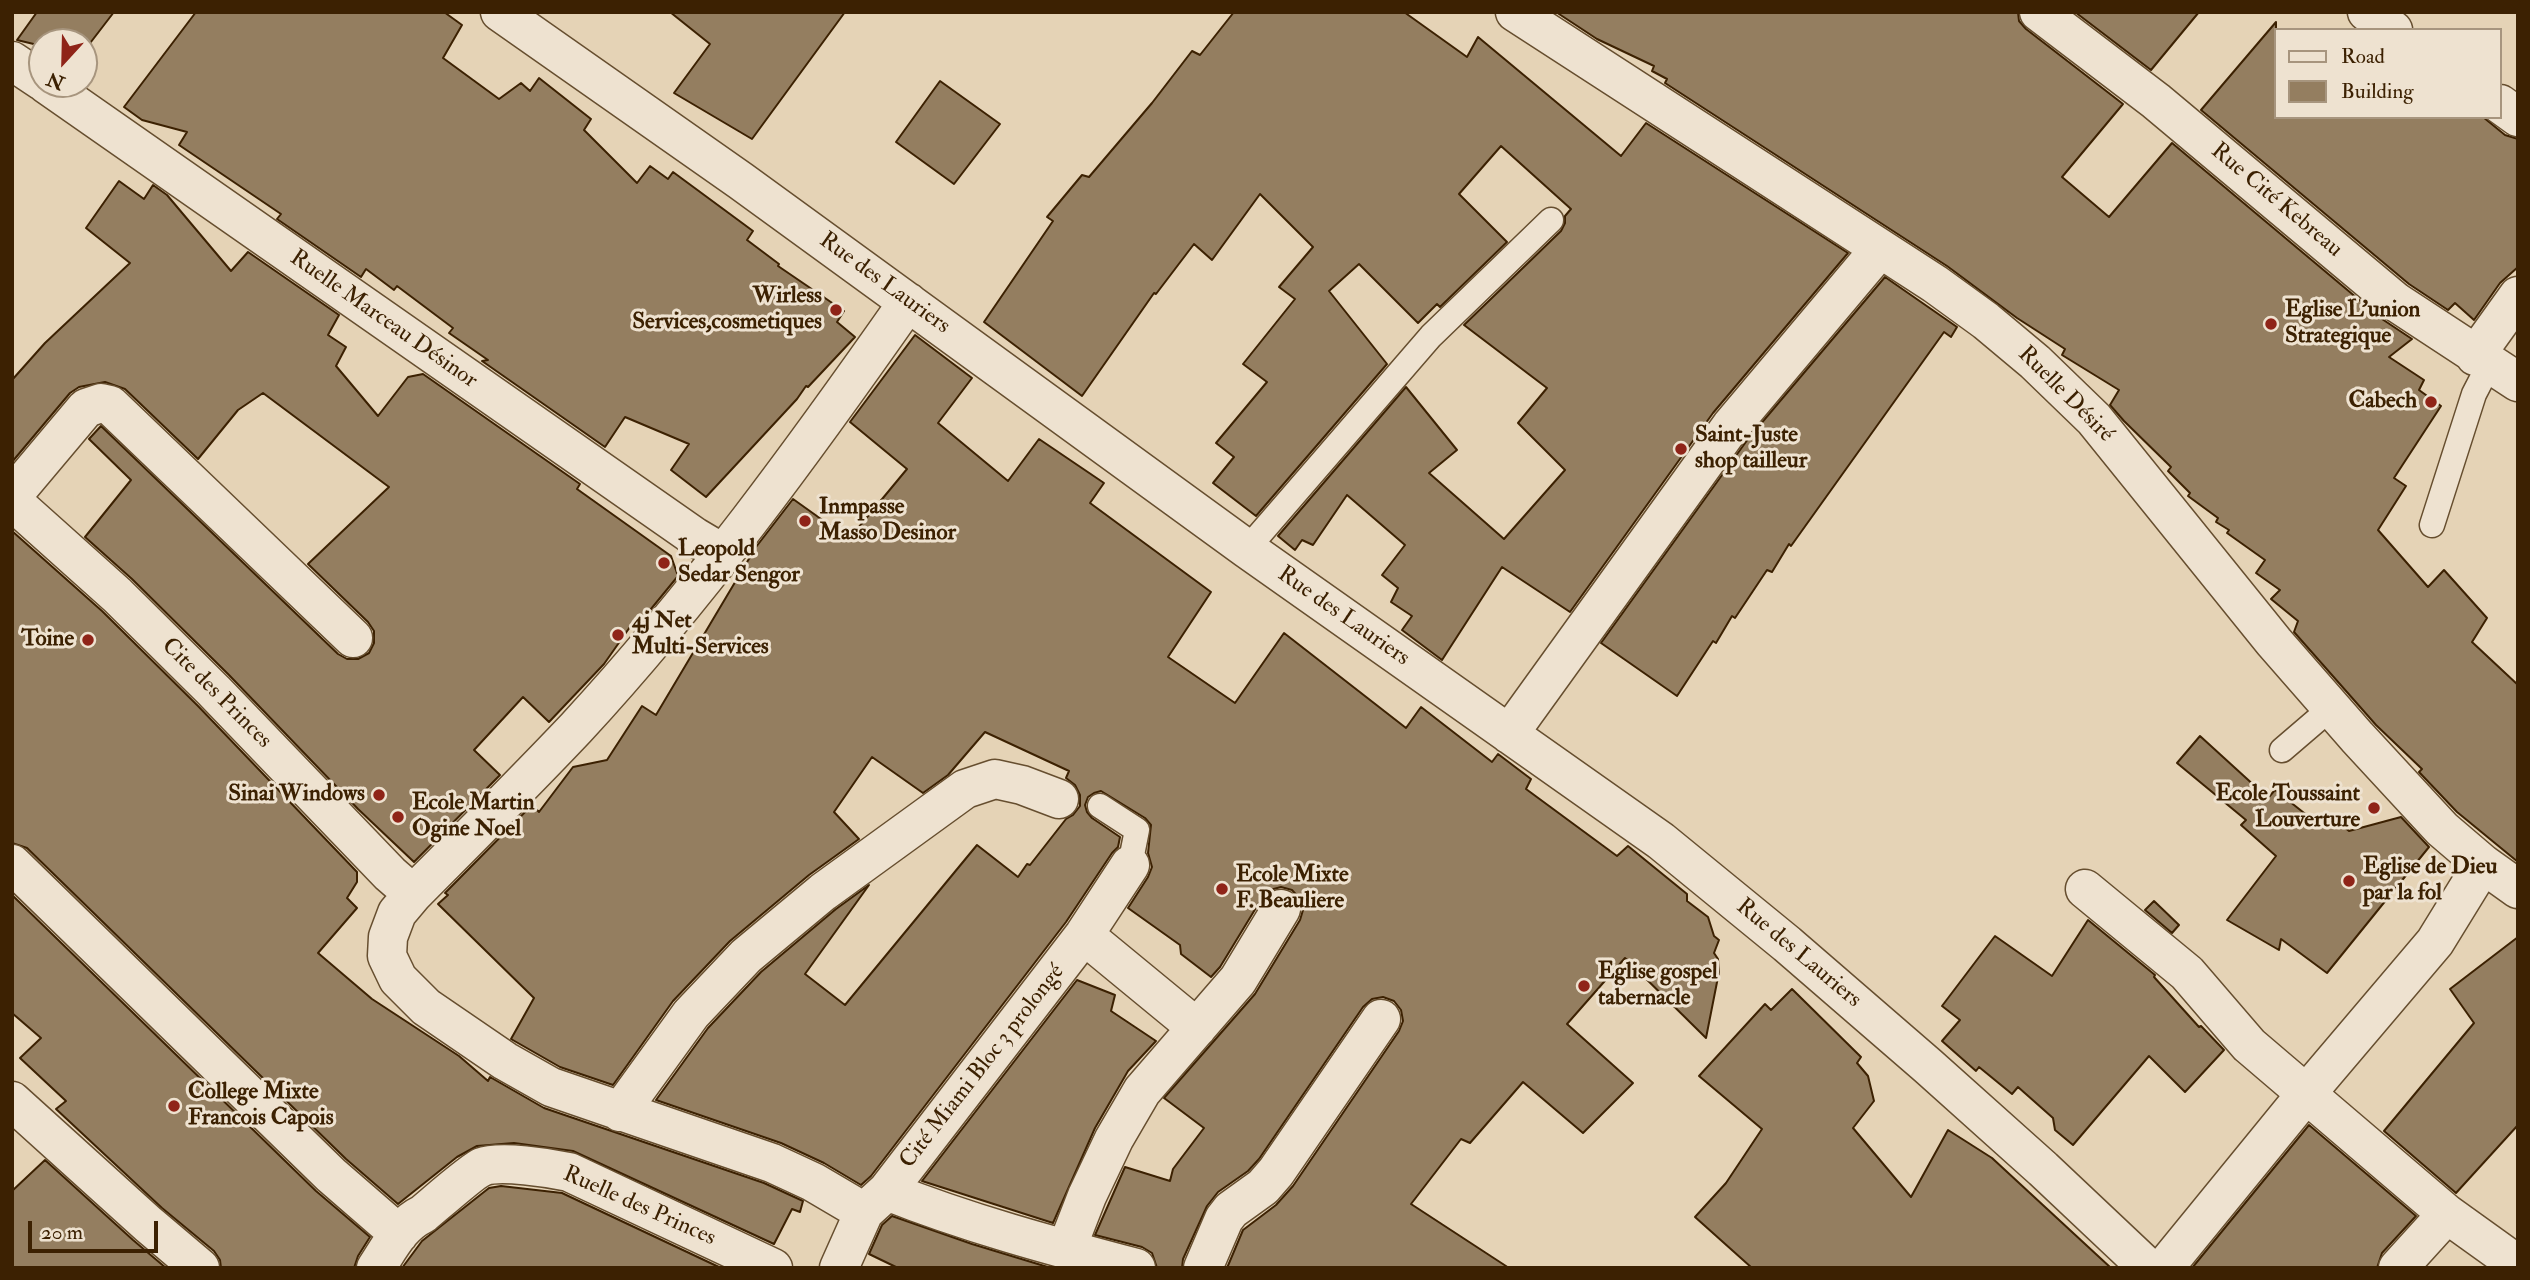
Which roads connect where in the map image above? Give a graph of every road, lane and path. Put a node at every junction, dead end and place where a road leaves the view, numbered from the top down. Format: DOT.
graph roads {
  1 [pos="500,12"];
  2 [pos="1515,12"];
  3 [pos="2039,12"];
  4 [pos="2367,12"];
  5 [pos="2390,28"];
  6 [pos="12,61"];
  7 [pos="28,72"];
  8 [pos="66,98"];
  9 [pos="2502,105"];
  10 [pos="2518,117"];
  11 [pos="1551,220"];
  12 [pos="1879,250"];
  13 [pos="2518,296"];
  14 [pos="908,302"];
  15 [pos="2494,367"];
  16 [pos="12,499"];
  17 [pos="2432,525"];
  18 [pos="1247,549"];
  19 [pos="722,553"];
  20 [pos="353,638"];
  21 [pos="2331,708"];
  22 [pos="1509,734"];
  23 [pos="2282,750"];
  24 [pos="1059,799"];
  25 [pos="1100,806"];
  26 [pos="12,864"];
  27 [pos="2483,864"];
  28 [pos="1130,865"];
  29 [pos="2518,888"];
  30 [pos="2085,889"];
  31 [pos="414,894"];
  32 [pos="1281,909"];
  33 [pos="1084,935"];
  34 [pos="1381,1019"];
  35 [pos="1197,1028"];
  36 [pos="2306,1094"];
  37 [pos="12,1101"];
  38 [pos="620,1112"];
  39 [pos="875,1202"];
  40 [pos="2447,1213"];
  41 [pos="399,1234"];
  42 [pos="1066,1250"];
  43 [pos="2518,1265"];
  44 [pos="2150,1267"];
  45 [pos="200,1268"];
  46 [pos="376,1268"];
  47 [pos="774,1268"];
  48 [pos="839,1268"];
  49 [pos="1136,1268"];
  50 [pos="1203,1268"];
  51 [pos="2398,1268"];
  1 -- 14 [label="street, Rue des Lauriers"];
  2 -- 12 [label="street, Ruelle Désiré"];
  3 -- 15 [label="street, Rue Cité Kebreau"];
  4 -- 5 [label="street"];
  6 -- 7 [label="street"];
  8 -- 19 [label="street, Ruelle Marceau Désinor"];
  9 -- 10 [label="street"];
  11 -- 18 [label="lane"];
  12 -- 21 [label="street, Ruelle Désiré"];
  12 -- 22 [label="street"];
  13 -- 15 [label="street"];
  14 -- 18 [label="street, Rue des Lauriers"];
  14 -- 19 [label="street"];
  15 -- 17 [label="lane"];
  16 -- 20 [label="street"];
  16 -- 31 [label="street, Cite des Princes"];
  18 -- 22 [label="street, Rue des Lauriers"];
  19 -- 31 [label="street"];
  21 -- 23 [label="lane"];
  21 -- 27 [label="street, Ruelle Désiré"];
  22 -- 44 [label="street, Rue des Lauriers"];
  24 -- 38 [label="street"];
  25 -- 28 [label="lane"];
  26 -- 41 [label="street"];
  27 -- 29 [label="street, Ruelle Désiré"];
  27 -- 36 [label="street"];
  28 -- 33 [label="street, Cité Miami Bloc 3 prolongé"];
  30 -- 36 [label="street"];
  31 -- 38 [label="street"];
  32 -- 35 [label="street"];
  33 -- 35 [label="street"];
  33 -- 39 [label="street, Cité Miami Bloc 3 prolongé"];
  34 -- 50 [label="street"];
  35 -- 42 [label="street"];
  36 -- 40 [label="street"];
  36 -- 44 [label="street"];
  37 -- 45 [label="street"];
  38 -- 39 [label="street"];
  39 -- 42 [label="street"];
  39 -- 48 [label="street, Cité Miami Bloc 3 prolongé"];
  40 -- 43 [label="street"];
  40 -- 51 [label="street"];
  41 -- 46 [label="street, Ruelle des Princes"];
  41 -- 47 [label="street, Ruelle des Princes"];
  42 -- 49 [label="street"];
}
